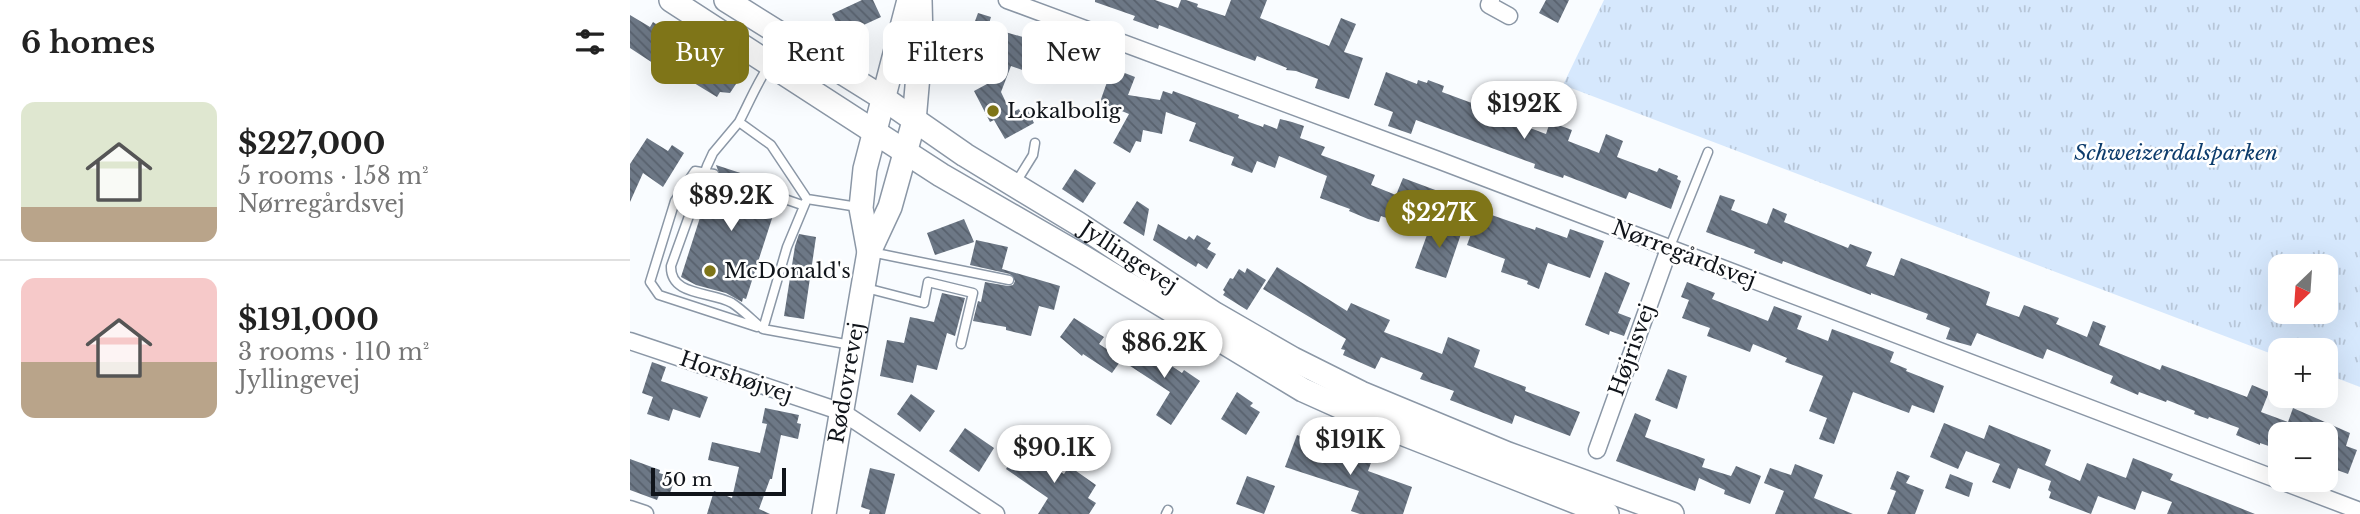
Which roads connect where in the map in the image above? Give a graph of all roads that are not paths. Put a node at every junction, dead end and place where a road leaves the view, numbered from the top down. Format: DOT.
graph roads {
  1 [pos="671,0"];
  2 [pos="726,0"];
  3 [pos="909,0"];
  4 [pos="920,0"];
  5 [pos="1007,0"];
  6 [pos="1491,0"];
  7 [pos="1510,16"];
  8 [pos="763,61"];
  9 [pos="763,75"];
  10 [pos="799,84"];
  11 [pos="883,98"];
  12 [pos="914,121"];
  13 [pos="739,122"];
  14 [pos="875,132"];
  15 [pos="1035,143"];
  16 [pos="906,152"];
  17 [pos="1708,152"];
  18 [pos="704,172"];
  19 [pos="714,174"];
  20 [pos="1014,185"];
  21 [pos="779,197"];
  22 [pos="804,202"];
  23 [pos="861,208"];
  24 [pos="1669,249"];
  25 [pos="869,251"];
  26 [pos="1009,280"];
  27 [pos="863,287"];
  28 [pos="763,329"];
  29 [pos="630,341"];
  30 [pos="961,344"];
  31 [pos="854,345"];
  32 [pos="842,412"];
  33 [pos="1597,450"];
  34 [pos="630,509"];
  35 [pos="2360,510"];
  36 [pos="645,514"];
  37 [pos="824,514"];
  38 [pos="996,514"];
  39 [pos="1607,514"];
  40 [pos="1672,514"];
  1 -- 8 [label="street, Jyllingevej"];
  2 -- 11 [label="street, Jyllingevej"];
  3 -- 11 [label="street, Rødovrevej"];
  4 -- 12 [label="street, Rødovrevej"];
  5 -- 24 [label="street, Nørregårdsvej"];
  6 -- 7 [label="street"];
  9 -- 13 [label="lane"];
  10 -- 14 [label="street, Jyllingevej"];
  11 -- 12 [label="street, Jyllingevej"];
  11 -- 14 [label="street, Rødovrevej"];
  12 -- 16 [label="street, Rødovrevej"];
  12 -- 20 [label="street, Jyllingevej"];
  13 -- 18 [label="lane"];
  13 -- 22 [label="lane"];
  14 -- 16 [label="street, Jyllingevej"];
  14 -- 23 [label="street, Rødovrevej"];
  15 -- 20 [label="lane"];
  16 -- 25 [label="street, Rødovrevej"];
  16 -- 39 [label="street, Jyllingevej"];
  17 -- 24 [label="lane"];
  18 -- 19 [label="lane"];
  18 -- 28 [label="lane"];
  18 -- 28 [label="lane"];
  20 -- 40 [label="street, Jyllingevej"];
  21 -- 22 [label="lane"];
  22 -- 23 [label="lane"];
  22 -- 28 [label="lane"];
  23 -- 25 [label="street, Rødovrevej"];
  24 -- 33 [label="street, Højrisvej"];
  24 -- 35 [label="street, Nørregårdsvej"];
  25 -- 26 [label="lane"];
  25 -- 27 [label="street, Rødovrevej"];
  27 -- 30 [label="lane"];
  27 -- 31 [label="street, Rødovrevej"];
  28 -- 31 [label="lane"];
  29 -- 32 [label="street, Horshøjvej"];
  31 -- 32 [label="street, Rødovrevej"];
  32 -- 37 [label="street, Rødovrevej"];
  32 -- 38 [label="street, Horshøjvej"];
  34 -- 36 [label="street"];
}
